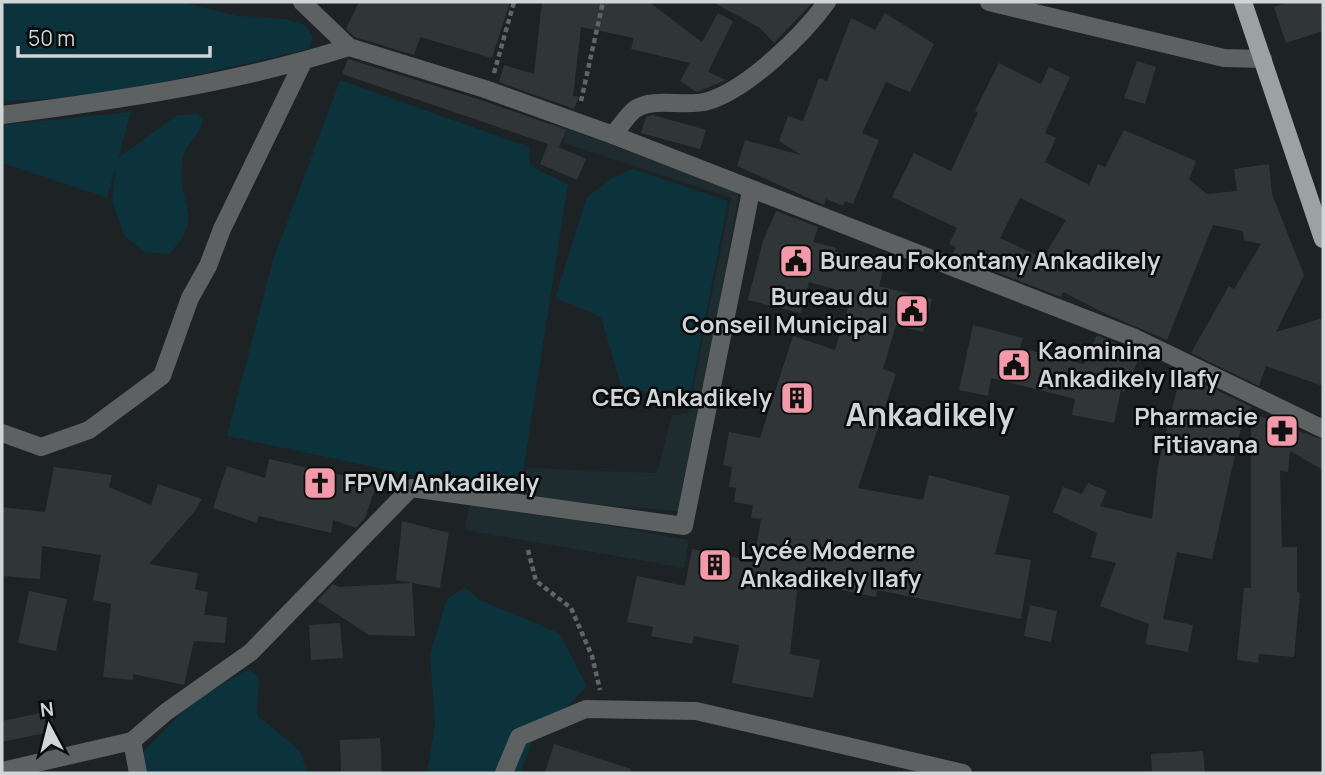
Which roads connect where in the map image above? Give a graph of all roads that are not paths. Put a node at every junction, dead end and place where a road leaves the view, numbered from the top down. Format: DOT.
graph roads {
  1 [pos="302,2"];
  2 [pos="827,2"];
  3 [pos="989,2"];
  4 [pos="1243,2"];
  5 [pos="349,47"];
  6 [pos="1263,59"];
  7 [pos="303,62"];
  8 [pos="2,115"];
  9 [pos="613,135"];
  10 [pos="751,191"];
  11 [pos="1323,239"];
  12 [pos="1323,429"];
  13 [pos="2,433"];
  14 [pos="132,741"];
  15 [pos="2,771"];
  16 [pos="138,773"];
  17 [pos="504,773"];
  18 [pos="963,773"];
  1 -- 5 [label="street"];
  2 -- 9 [label="street"];
  3 -- 6 [label="street"];
  4 -- 6 [label="main road"];
  5 -- 7 [label="street"];
  5 -- 9 [label="street"];
  6 -- 11 [label="main road"];
  7 -- 8 [label="street"];
  7 -- 13 [label="street"];
  9 -- 10 [label="street"];
  10 -- 12 [label="street"];
  10 -- 14 [label="street"];
  14 -- 15 [label="street"];
  14 -- 16 [label="street"];
  17 -- 18 [label="street"];
}
